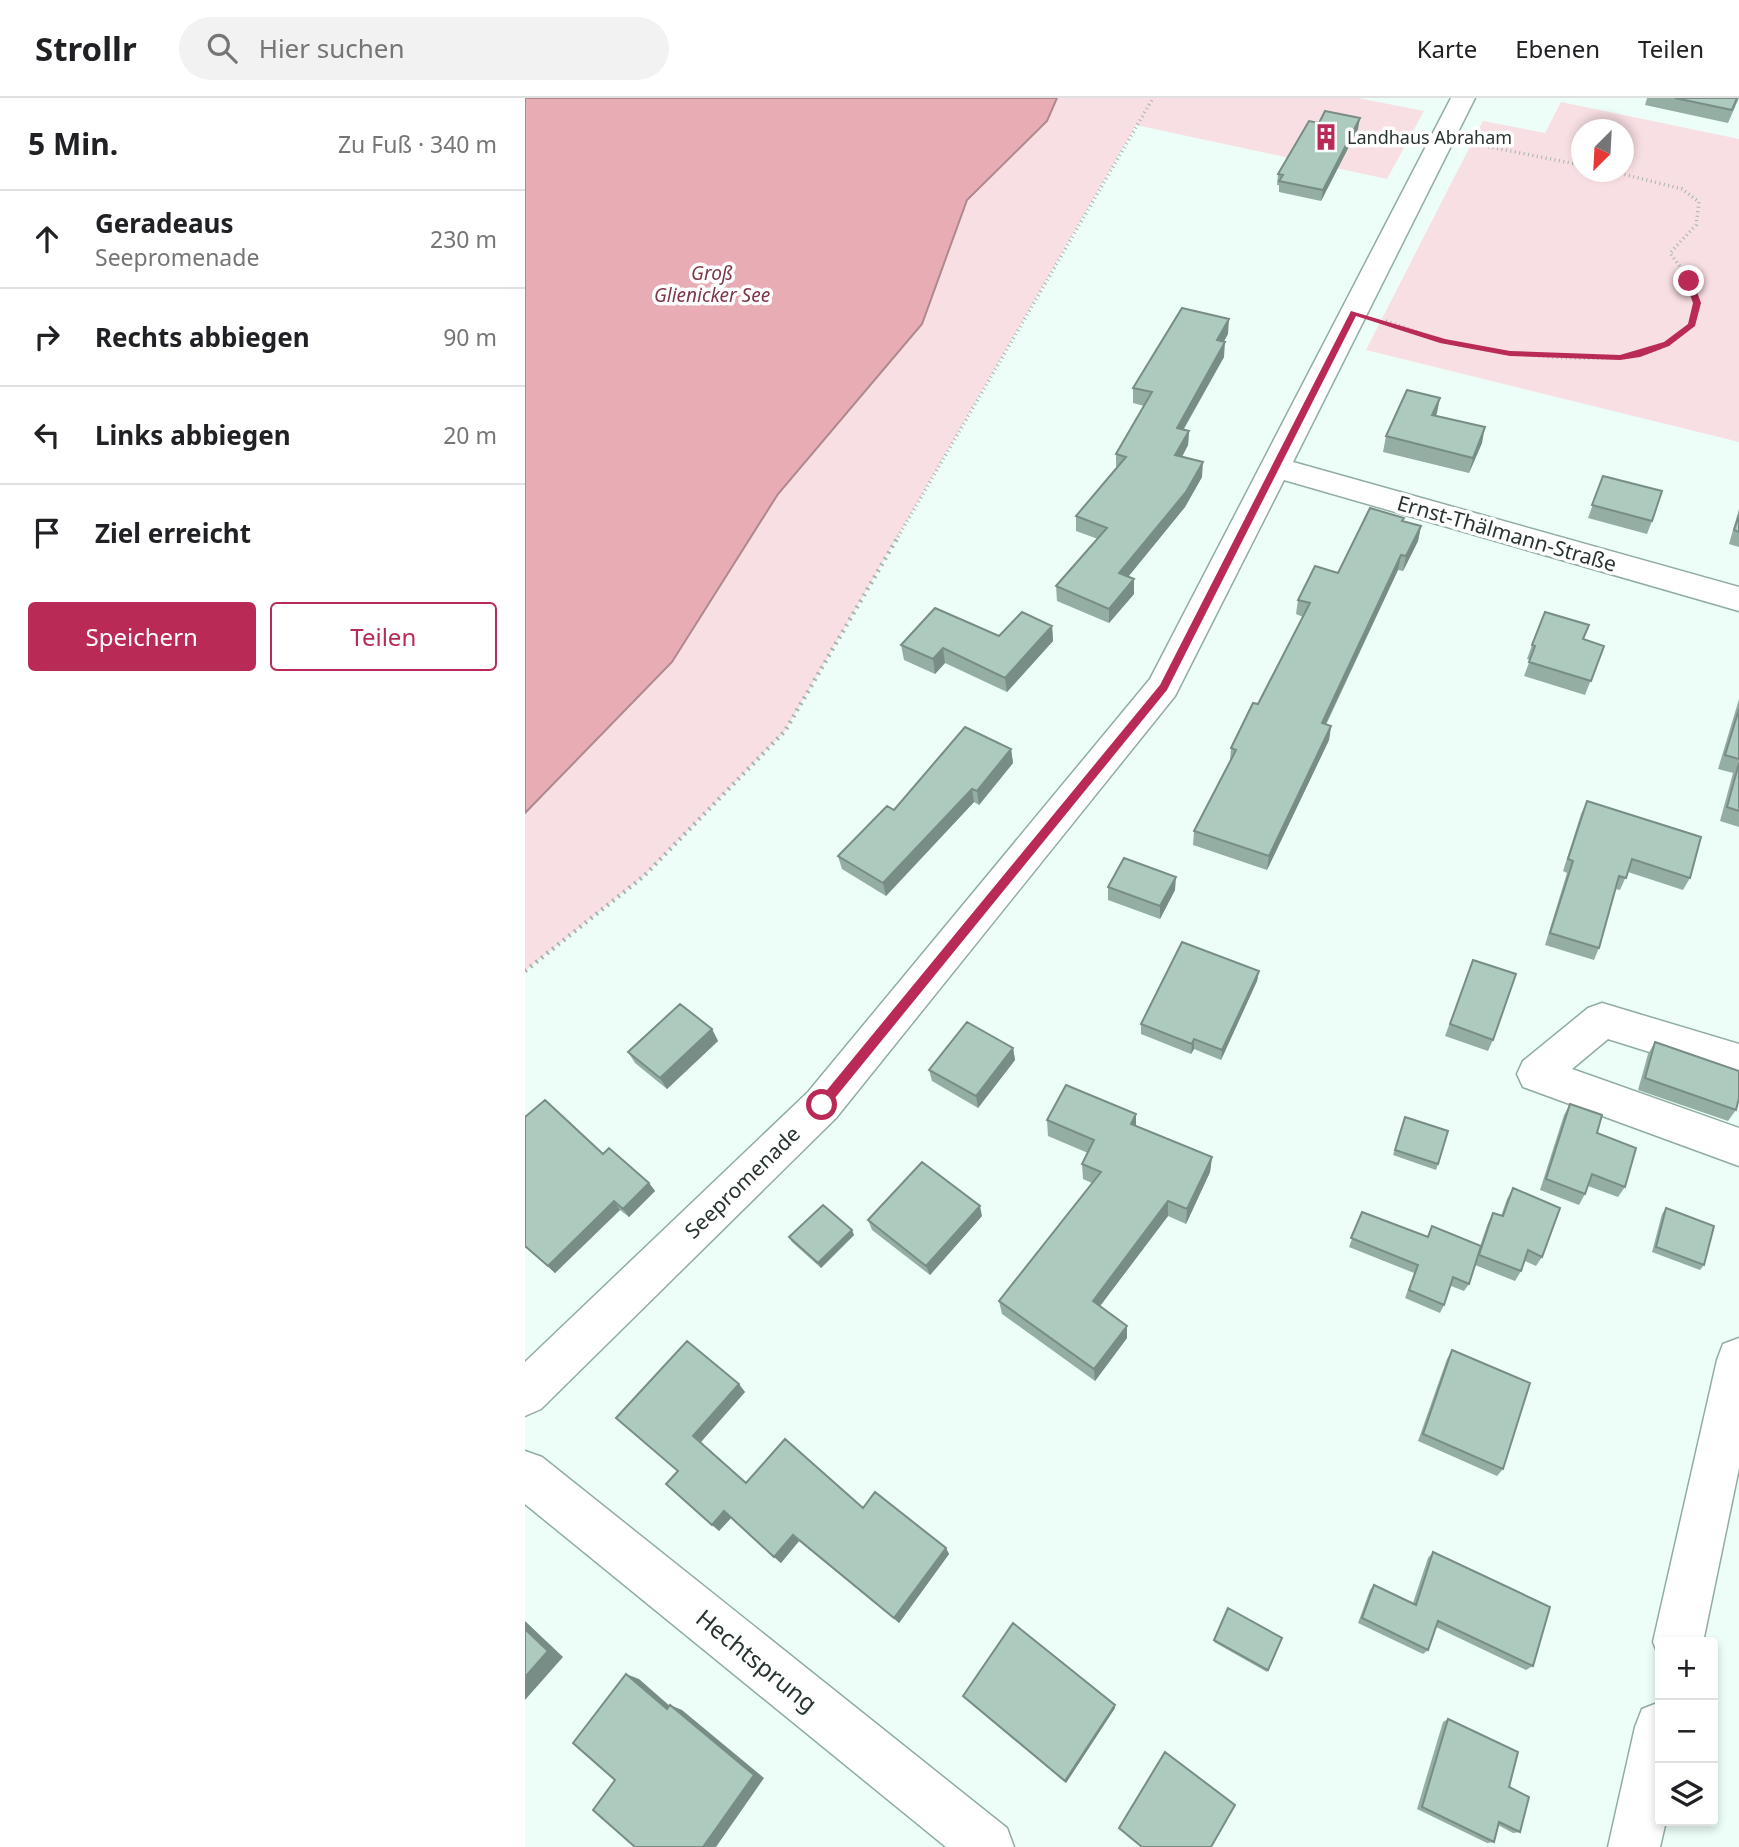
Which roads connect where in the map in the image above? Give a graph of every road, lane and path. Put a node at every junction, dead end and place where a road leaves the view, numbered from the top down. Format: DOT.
graph roads {
  1 [pos="1153,98"];
  2 [pos="1463,98"];
  3 [pos="1444,135"];
  4 [pos="1571,163"];
  5 [pos="1634,177"];
  6 [pos="1354,313"];
  7 [pos="1275,467"];
  8 [pos="1739,599"];
  9 [pos="525,971"];
  10 [pos="1739,1062"];
  11 [pos="1739,1147"];
  12 [pos="1739,1360"];
  13 [pos="525,1393"];
  14 [pos="525,1474"];
  15 [pos="1679,1637"];
  16 [pos="1655,1751"];
  17 [pos="988,1847"];
  18 [pos="1635,1847"];
  1 -- 9 [label="path"];
  2 -- 3 [label="street, Seepromenade"];
  3 -- 4 [label="path"];
  3 -- 6 [label="street, Seepromenade"];
  5 -- 6 [label="path"];
  6 -- 7 [label="street, Seepromenade"];
  7 -- 8 [label="street, Ernst-Thälmann-Straße"];
  7 -- 13 [label="street, Seepromenade"];
  10 -- 11 [label="street"];
  12 -- 15 [label="street"];
  14 -- 17 [label="street, Hechtsprung"];
  16 -- 18 [label="street"];
}
